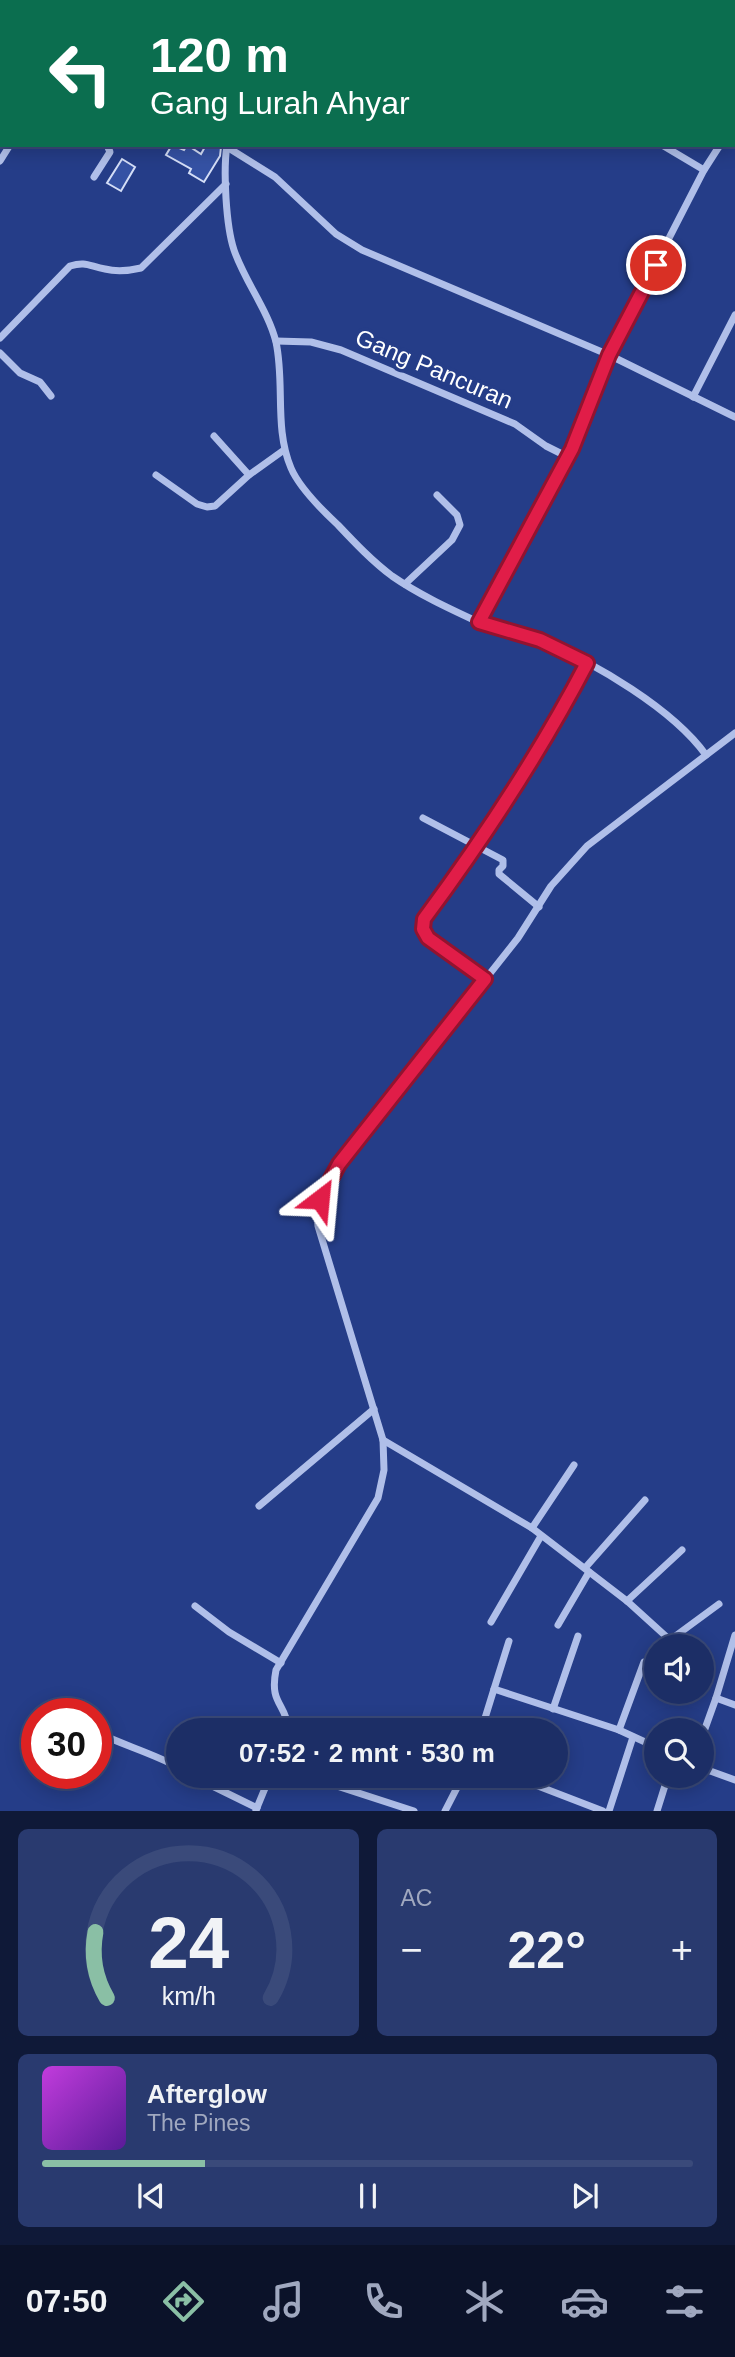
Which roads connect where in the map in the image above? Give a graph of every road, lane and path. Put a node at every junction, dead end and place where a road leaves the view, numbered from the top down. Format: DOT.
graph roads {
  1 [pos="108,147"];
  2 [pos="227,147"];
  3 [pos="229,147"];
  4 [pos="665,147"];
  5 [pos="719,147"];
  6 [pos="704,170"];
  7 [pos="94,177"];
  8 [pos="226,184"];
  9 [pos="735,315"];
  10 [pos="0,337"];
  11 [pos="276,341"];
  12 [pos="0,353"];
  13 [pos="609,355"];
  14 [pos="51,396"];
  15 [pos="693,397"];
  16 [pos="735,418"];
  17 [pos="214,436"];
  18 [pos="284,450"];
  19 [pos="568,457"];
  20 [pos="156,475"];
  21 [pos="249,475"];
  22 [pos="437,495"];
  23 [pos="405,584"];
  24 [pos="479,622"];
  25 [pos="587,663"];
  26 [pos="735,733"];
  27 [pos="706,755"];
  28 [pos="422,818"];
  29 [pos="476,848"];
  30 [pos="539,907"];
  31 [pos="485,979"];
  32 [pos="374,1409"];
  33 [pos="383,1440"];
  34 [pos="573,1465"];
  35 [pos="645,1500"];
  36 [pos="259,1506"];
  37 [pos="532,1528"];
  38 [pos="541,1536"];
  39 [pos="682,1550"];
  40 [pos="587,1570"];
  41 [pos="627,1601"];
  42 [pos="719,1604"];
  43 [pos="195,1606"];
  44 [pos="491,1622"];
  45 [pos="558,1625"];
  46 [pos="735,1635"];
  47 [pos="578,1636"];
  48 [pos="509,1641"];
  49 [pos="644,1662"];
  50 [pos="281,1663"];
  51 [pos="495,1689"];
  52 [pos="716,1698"];
  53 [pos="735,1705"];
  54 [pos="553,1709"];
  55 [pos="286,1718"];
  56 [pos="485,1718"];
  57 [pos="709,1718"];
  58 [pos="619,1730"];
  59 [pos="633,1737"];
  60 [pos="112,1740"];
  61 [pos="644,1741"];
  62 [pos="166,1762"];
  63 [pos="714,1772"];
  64 [pos="735,1780"];
  65 [pos="215,1788"];
  66 [pos="265,1788"];
  67 [pos="343,1788"];
  68 [pos="457,1788"];
  69 [pos="543,1788"];
  70 [pos="664,1788"];
  71 [pos="256,1810"];
  72 [pos="414,1811"];
  73 [pos="445,1811"];
  74 [pos="603,1811"];
  75 [pos="609,1811"];
  76 [pos="656,1811"];
  1 -- 7 [label="street"];
  2 -- 8 [label="street"];
  3 -- 13 [label="street"];
  4 -- 6 [label="street"];
  5 -- 6 [label="street"];
  6 -- 13 [label="street"];
  8 -- 10 [label="street"];
  8 -- 11 [label="street"];
  9 -- 15 [label="street"];
  11 -- 18 [label="street"];
  11 -- 19 [label="street, Gang Pancuran"];
  12 -- 14 [label="street"];
  13 -- 15 [label="street"];
  13 -- 19 [label="street"];
  15 -- 16 [label="street"];
  17 -- 21 [label="street"];
  18 -- 21 [label="street"];
  18 -- 23 [label="street"];
  19 -- 24 [label="street"];
  20 -- 21 [label="street"];
  22 -- 23 [label="street"];
  23 -- 24 [label="street"];
  24 -- 25 [label="street"];
  25 -- 27 [label="street"];
  25 -- 29 [label="street"];
  26 -- 27 [label="street"];
  27 -- 30 [label="street"];
  28 -- 29 [label="street"];
  29 -- 30 [label="street"];
  29 -- 31 [label="street"];
  30 -- 31 [label="street"];
  31 -- 32 [label="street"];
  32 -- 33 [label="street"];
  32 -- 36 [label="street"];
  33 -- 37 [label="street"];
  33 -- 50 [label="street"];
  34 -- 37 [label="street"];
  35 -- 40 [label="street"];
  37 -- 38 [label="street"];
  38 -- 40 [label="street"];
  38 -- 44 [label="street"];
  39 -- 41 [label="street"];
  40 -- 41 [label="street"];
  40 -- 45 [label="street"];
  41 -- 42 [label="street"];
  43 -- 50 [label="street"];
  46 -- 52 [label="street"];
  47 -- 54 [label="street"];
  48 -- 51 [label="street"];
  49 -- 58 [label="street"];
  50 -- 55 [label="street"];
  51 -- 54 [label="street"];
  51 -- 56 [label="street"];
  52 -- 53 [label="street"];
  52 -- 57 [label="street"];
  54 -- 58 [label="street"];
  58 -- 59 [label="street"];
  59 -- 61 [label="street"];
  59 -- 75 [label="street"];
  60 -- 62 [label="street"];
  63 -- 64 [label="street"];
  65 -- 71 [label="street"];
  66 -- 71 [label="street"];
  67 -- 72 [label="street"];
  68 -- 73 [label="street"];
  69 -- 74 [label="street"];
  70 -- 76 [label="street"];
}
